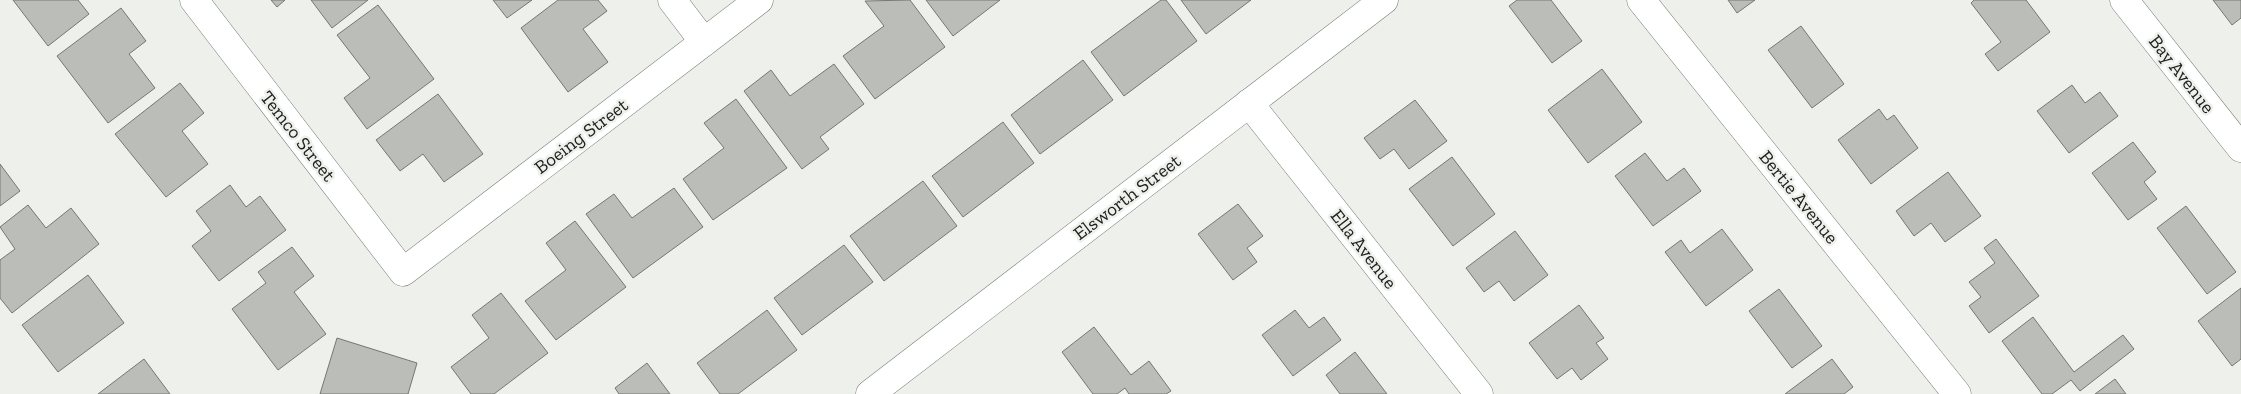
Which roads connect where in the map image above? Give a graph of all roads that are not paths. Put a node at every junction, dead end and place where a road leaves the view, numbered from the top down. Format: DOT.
graph roads {
  1 [pos="194,0"];
  2 [pos="672,0"];
  3 [pos="759,0"];
  4 [pos="1384,0"];
  5 [pos="1641,0"];
  6 [pos="2124,0"];
  7 [pos="704,42"];
  8 [pos="1249,103"];
  9 [pos="2241,148"];
  10 [pos="403,272"];
  11 [pos="870,394"];
  12 [pos="1479,394"];
  13 [pos="1957,394"];
  1 -- 10 [label="street, Temco Street"];
  2 -- 7 [label="street"];
  3 -- 7 [label="street, Boeing Street"];
  4 -- 8 [label="street, Elsworth Street"];
  5 -- 13 [label="street, Bertie Avenue"];
  6 -- 9 [label="street, Bay Avenue"];
  7 -- 10 [label="street, Boeing Street"];
  8 -- 11 [label="street, Elsworth Street"];
  8 -- 12 [label="street, Ella Avenue"];
}
